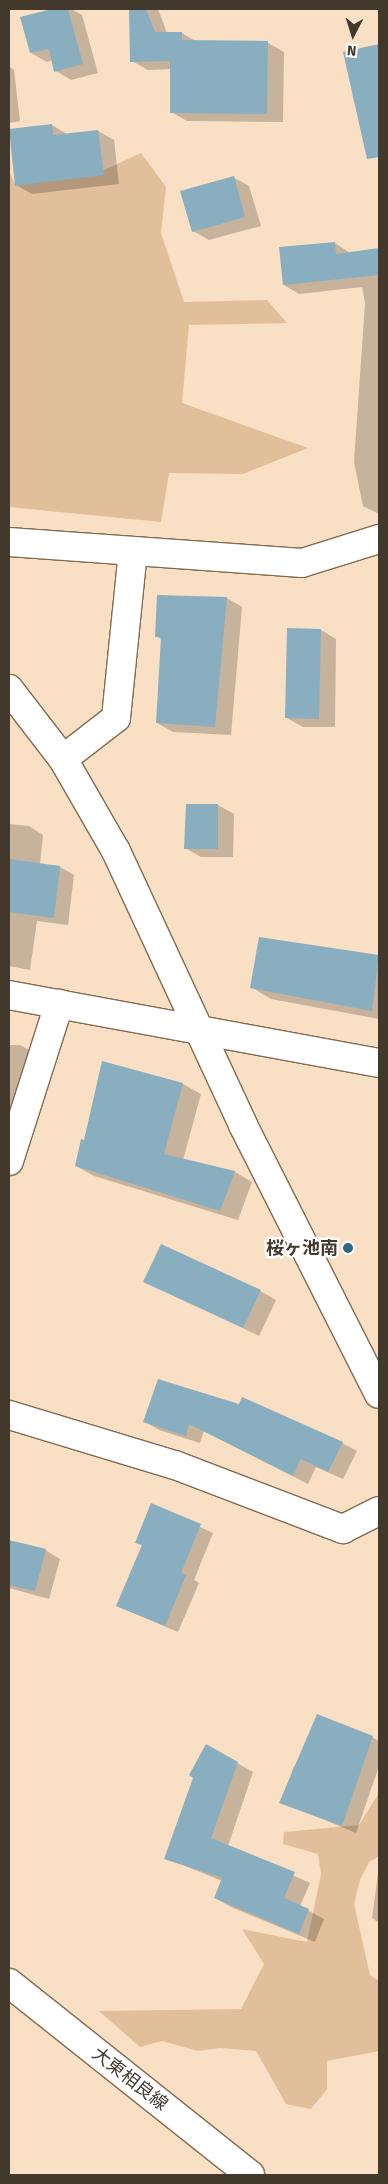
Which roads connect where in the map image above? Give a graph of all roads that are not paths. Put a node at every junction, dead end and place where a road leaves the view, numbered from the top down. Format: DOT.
graph roads {
  1 [pos="379,539"];
  2 [pos="9,542"];
  3 [pos="132,552"];
  4 [pos="9,690"];
  5 [pos="63,759"];
  6 [pos="9,995"];
  7 [pos="59,1004"];
  8 [pos="201,1030"];
  9 [pos="379,1062"];
  10 [pos="9,1161"];
  11 [pos="379,1394"];
  12 [pos="9,1415"];
  13 [pos="379,1511"];
  14 [pos="9,1983"];
  15 [pos="250,2175"];
  1 -- 3 [label="street"];
  2 -- 3 [label="street"];
  3 -- 5 [label="street"];
  4 -- 5 [label="street"];
  5 -- 8 [label="street"];
  6 -- 7 [label="street"];
  7 -- 8 [label="street"];
  7 -- 10 [label="street"];
  8 -- 9 [label="street"];
  8 -- 11 [label="street"];
  12 -- 13 [label="street"];
  14 -- 15 [label="street, 大東相良線"];
}
